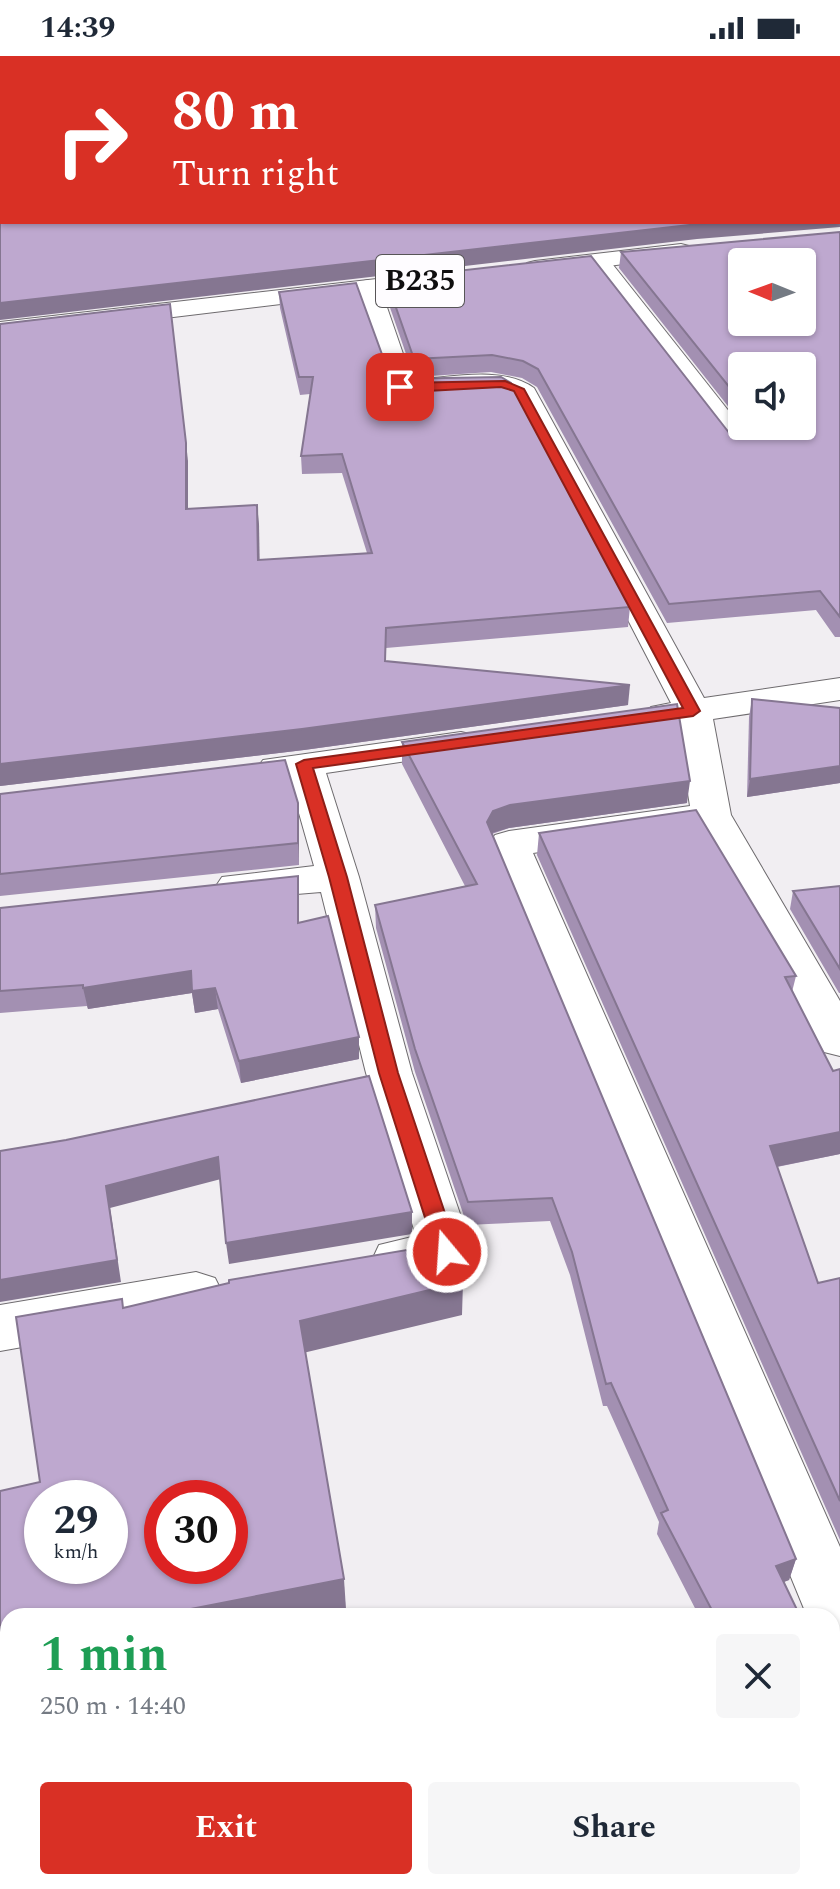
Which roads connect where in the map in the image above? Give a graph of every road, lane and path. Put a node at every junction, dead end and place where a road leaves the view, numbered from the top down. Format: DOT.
graph roads {
  1 [pos="697,249"];
  2 [pos="598,261"];
  3 [pos="506,272"];
  4 [pos="475,275"];
  5 [pos="368,287"];
  6 [pos="0,330"];
  7 [pos="740,444"];
  8 [pos="840,689"];
  9 [pos="693,711"];
  10 [pos="630,720"];
  11 [pos="491,739"];
  12 [pos="304,764"];
  13 [pos="243,771"];
  14 [pos="711,815"];
  15 [pos="338,877"];
  16 [pos="201,890"];
  17 [pos="840,1040"];
  18 [pos="354,1268"];
  19 [pos="247,1286"];
  20 [pos="0,1328"];
  21 [pos="835,1608"];
  1 -- 2 [label="street, B235"];
  2 -- 3 [label="street, B235"];
  2 -- 7 [label="street"];
  4 -- 5 [label="street, B235"];
  5 -- 6 [label="street, B235"];
  5 -- 9 [label="street"];
  8 -- 9 [label="street"];
  9 -- 10 [label="street"];
  9 -- 14 [label="street"];
  11 -- 12 [label="street"];
  12 -- 13 [label="street"];
  12 -- 15 [label="street"];
  14 -- 17 [label="street"];
  14 -- 21 [label="street"];
  15 -- 16 [label="street"];
  15 -- 18 [label="street"];
  19 -- 20 [label="street"];
}
